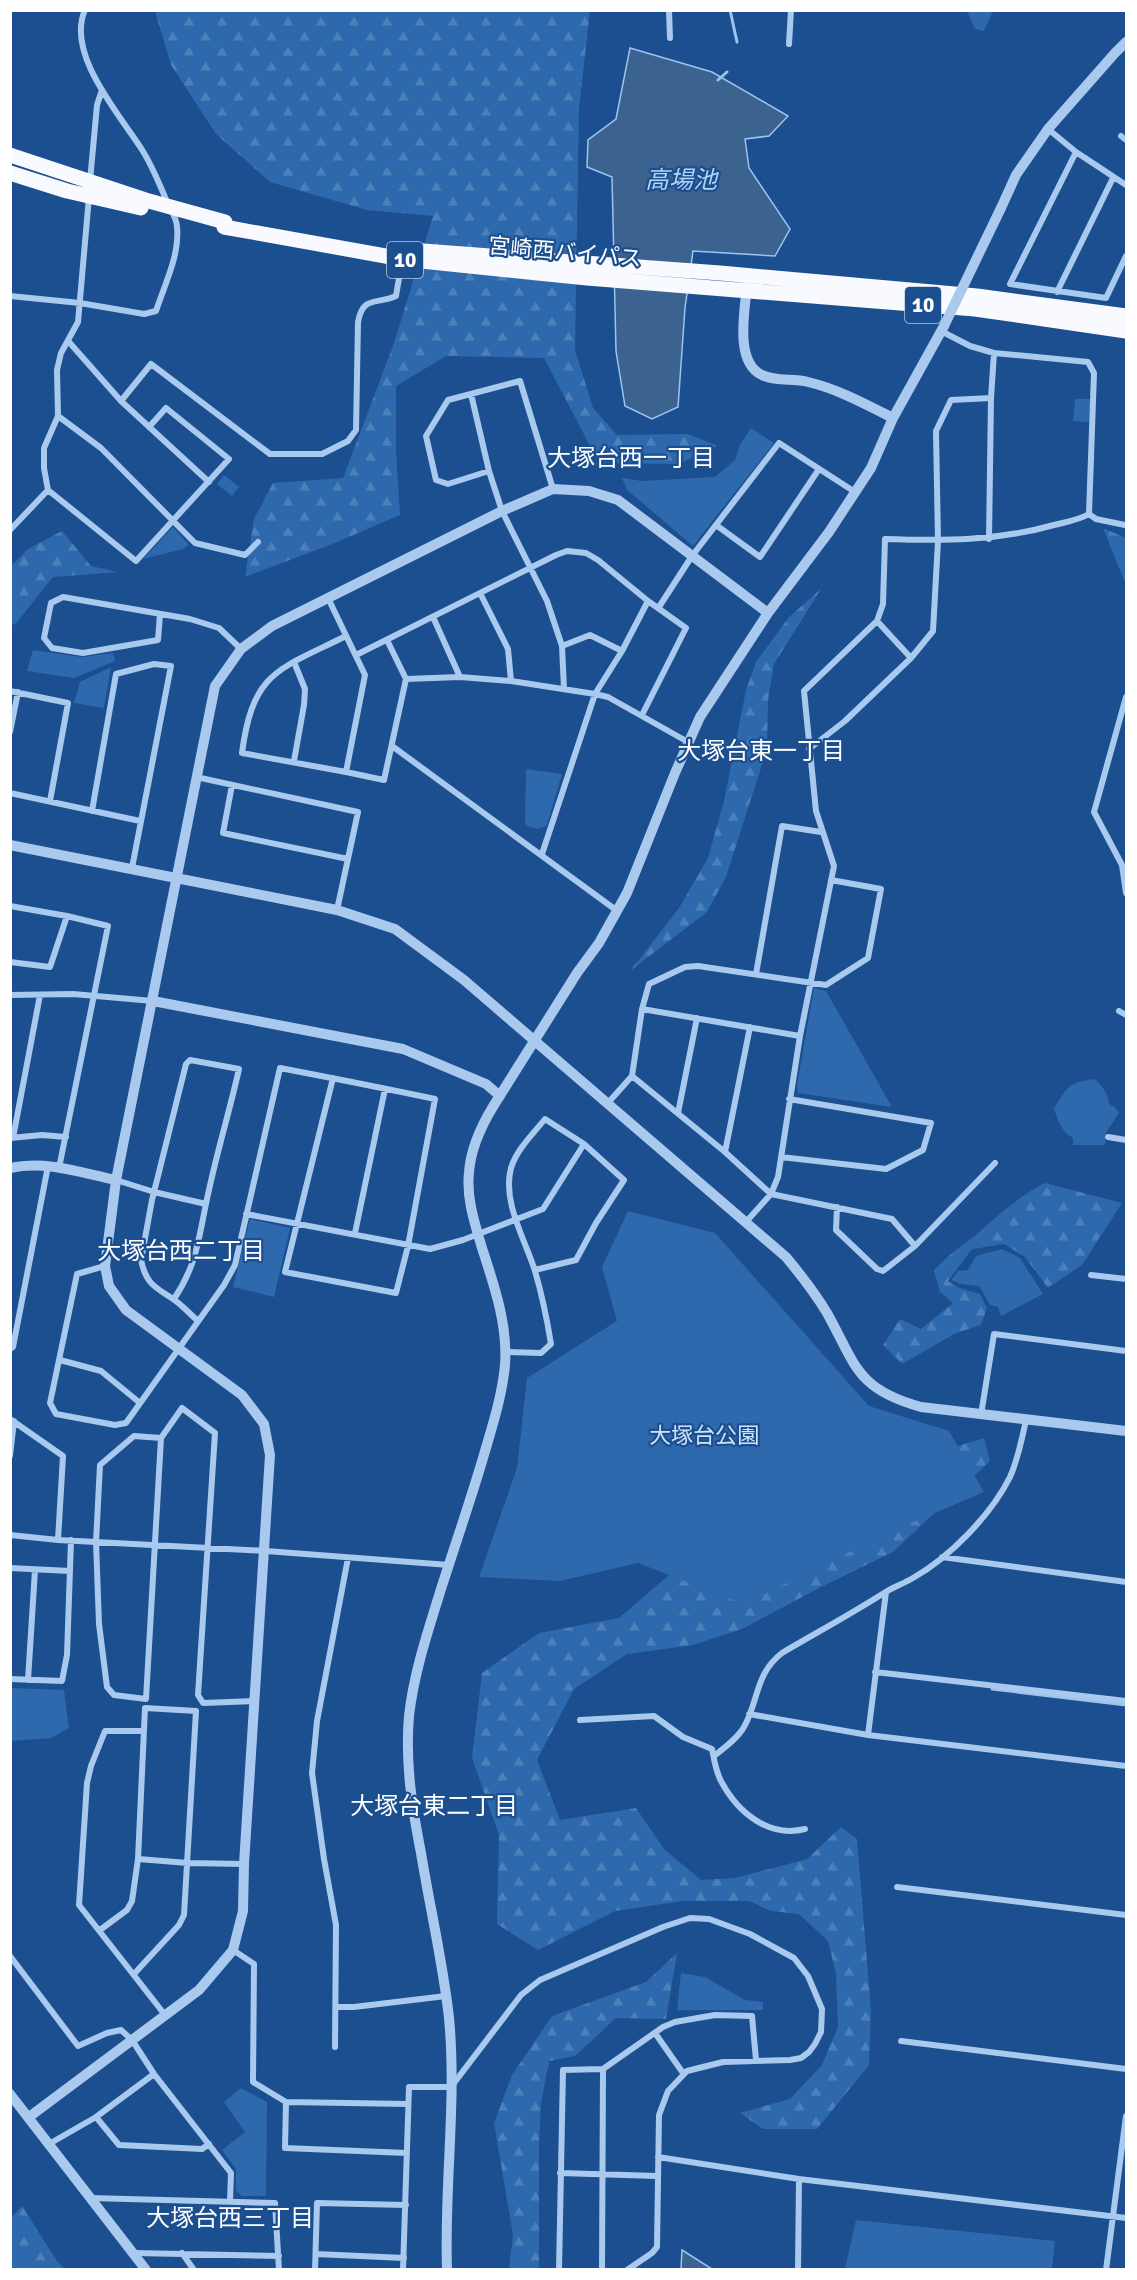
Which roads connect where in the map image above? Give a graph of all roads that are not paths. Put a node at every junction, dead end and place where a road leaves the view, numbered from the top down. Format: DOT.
graph roads {
  1 [pos="85,10"];
  2 [pos="669,10"];
  3 [pos="791,10"];
  4 [pos="670,39"];
  5 [pos="1126,42"];
  6 [pos="789,44"];
  7 [pos="102,90"];
  8 [pos="1048,129"];
  9 [pos="1076,152"];
  10 [pos="10,155"];
  11 [pos="10,160"];
  12 [pos="10,173"];
  13 [pos="1113,178"];
  14 [pos="1126,185"];
  15 [pos="177,214"];
  16 [pos="224,225"];
  17 [pos="403,255"];
  18 [pos="1126,256"];
  19 [pos="747,284"];
  20 [pos="1057,292"];
  21 [pos="10,296"];
  22 [pos="80,303"];
  23 [pos="1126,316"];
  24 [pos="942,329"];
  25 [pos="1126,331"];
  26 [pos="69,342"];
  27 [pos="994,353"];
  28 [pos="471,394"];
  29 [pos="991,398"];
  30 [pos="121,401"];
  31 [pos="58,416"];
  32 [pos="893,418"];
  33 [pos="149,427"];
  34 [pos="819,469"];
  35 [pos="489,471"];
  36 [pos="209,482"];
  37 [pos="553,489"];
  38 [pos="48,490"];
  39 [pos="855,492"];
  40 [pos="502,511"];
  41 [pos="1089,514"];
  42 [pos="173,521"];
  43 [pos="716,525"];
  44 [pos="1125,525"];
  45 [pos="10,530"];
  46 [pos="989,539"];
  47 [pos="938,541"];
  48 [pos="258,542"];
  49 [pos="692,556"];
  50 [pos="530,569"];
  51 [pos="480,593"];
  52 [pos="328,598"];
  53 [pos="648,601"];
  54 [pos="659,607"];
  55 [pos="768,613"];
  56 [pos="160,614"];
  57 [pos="433,617"];
  58 [pos="878,621"];
  59 [pos="346,636"];
  60 [pos="387,640"];
  61 [pos="562,646"];
  62 [pos="241,649"];
  63 [pos="622,651"];
  64 [pos="356,655"];
  65 [pos="910,658"];
  66 [pos="294,662"];
  67 [pos="460,677"];
  68 [pos="405,679"];
  69 [pos="511,681"];
  70 [pos="564,689"];
  71 [pos="14,692"];
  72 [pos="595,694"];
  73 [pos="1126,697"];
  74 [pos="642,716"];
  75 [pos="10,732"];
  76 [pos="688,742"];
  77 [pos="392,746"];
  78 [pos="809,749"];
  79 [pos="294,761"];
  80 [pos="346,772"];
  81 [pos="196,777"];
  82 [pos="232,785"];
  83 [pos="10,793"];
  84 [pos="50,801"];
  85 [pos="92,811"];
  86 [pos="140,821"];
  87 [pos="821,832"];
  88 [pos="10,845"];
  89 [pos="542,854"];
  90 [pos="348,859"];
  91 [pos="132,868"];
  92 [pos="177,879"];
  93 [pos="831,880"];
  94 [pos="1126,893"];
  95 [pos="10,906"];
  96 [pos="337,910"];
  97 [pos="616,910"];
  98 [pos="67,916"];
  99 [pos="10,962"];
  100 [pos="756,974"];
  101 [pos="810,983"];
  102 [pos="10,995"];
  103 [pos="40,995"];
  104 [pos="94,995"];
  105 [pos="153,1001"];
  106 [pos="642,1009"];
  107 [pos="1119,1011"];
  108 [pos="1126,1014"];
  109 [pos="697,1018"];
  110 [pos="750,1027"];
  111 [pos="800,1036"];
  112 [pos="535,1042"];
  113 [pos="632,1076"];
  114 [pos="333,1078"];
  115 [pos="385,1089"];
  116 [pos="500,1096"];
  117 [pos="789,1099"];
  118 [pos="607,1104"];
  119 [pos="678,1113"];
  120 [pos="66,1137"];
  121 [pos="1108,1137"];
  122 [pos="12,1138"];
  123 [pos="1126,1140"];
  124 [pos="584,1144"];
  125 [pos="724,1152"];
  126 [pos="781,1157"];
  127 [pos="995,1163"];
  128 [pos="53,1167"];
  129 [pos="10,1168"];
  130 [pos="116,1180"];
  131 [pos="154,1192"];
  132 [pos="771,1194"];
  133 [pos="206,1204"];
  134 [pos="837,1207"];
  135 [pos="246,1214"];
  136 [pos="516,1220"];
  137 [pos="746,1222"];
  138 [pos="297,1224"];
  139 [pos="355,1233"];
  140 [pos="478,1234"];
  141 [pos="408,1246"];
  142 [pos="915,1246"];
  143 [pos="105,1266"];
  144 [pos="534,1270"];
  145 [pos="1091,1275"];
  146 [pos="1126,1279"];
  147 [pos="174,1299"];
  148 [pos="198,1321"];
  149 [pos="10,1349"];
  150 [pos="178,1350"];
  151 [pos="1126,1351"];
  152 [pos="505,1352"];
  153 [pos="60,1360"];
  154 [pos="140,1403"];
  155 [pos="981,1415"];
  156 [pos="12,1420"];
  157 [pos="1026,1420"];
  158 [pos="1126,1431"];
  159 [pos="160,1438"];
  160 [pos="10,1456"];
  161 [pos="10,1535"];
  162 [pos="58,1540"];
  163 [pos="71,1540"];
  164 [pos="96,1542"];
  165 [pos="154,1546"];
  166 [pos="208,1549"];
  167 [pos="266,1551"];
  168 [pos="942,1557"];
  169 [pos="348,1558"];
  170 [pos="449,1565"];
  171 [pos="10,1568"];
  172 [pos="34,1570"];
  173 [pos="70,1571"];
  174 [pos="1126,1582"];
  175 [pos="886,1592"];
  176 [pos="875,1672"];
  177 [pos="10,1679"];
  178 [pos="27,1680"];
  179 [pos="256,1701"];
  180 [pos="1126,1701"];
  181 [pos="749,1714"];
  182 [pos="580,1720"];
  183 [pos="144,1731"];
  184 [pos="868,1735"];
  185 [pos="714,1756"];
  186 [pos="1126,1766"];
  187 [pos="805,1828"];
  188 [pos="138,1859"];
  189 [pos="188,1863"];
  190 [pos="244,1864"];
  191 [pos="897,1887"];
  192 [pos="1126,1916"];
  193 [pos="99,1930"];
  194 [pos="233,1950"];
  195 [pos="10,1956"];
  196 [pos="134,1974"];
  197 [pos="446,1996"];
  198 [pos="337,2007"];
  199 [pos="165,2014"];
  200 [pos="655,2033"];
  201 [pos="132,2040"];
  202 [pos="901,2041"];
  203 [pos="336,2047"];
  204 [pos="756,2060"];
  205 [pos="603,2069"];
  206 [pos="1126,2069"];
  207 [pos="683,2073"];
  208 [pos="154,2074"];
  209 [pos="452,2087"];
  210 [pos="10,2094"];
  211 [pos="286,2102"];
  212 [pos="408,2104"];
  213 [pos="1126,2116"];
  214 [pos="29,2117"];
  215 [pos="96,2117"];
  216 [pos="49,2144"];
  217 [pos="209,2144"];
  218 [pos="407,2153"];
  219 [pos="657,2157"];
  220 [pos="560,2173"];
  221 [pos="602,2175"];
  222 [pos="657,2176"];
  223 [pos="799,2179"];
  224 [pos="90,2198"];
  225 [pos="230,2201"];
  226 [pos="406,2205"];
  227 [pos="1112,2216"];
  228 [pos="1126,2218"];
  229 [pos="134,2253"];
  230 [pos="182,2253"];
  231 [pos="316,2254"];
  232 [pos="279,2256"];
  233 [pos="404,2258"];
  234 [pos="146,2270"];
  235 [pos="194,2270"];
  236 [pos="279,2270"];
  237 [pos="315,2270"];
  238 [pos="403,2270"];
  239 [pos="447,2270"];
  240 [pos="559,2270"];
  241 [pos="602,2270"];
  242 [pos="627,2270"];
  243 [pos="798,2270"];
  244 [pos="1106,2270"];
  1 -- 7 [label="street"];
  2 -- 4 [label="street"];
  3 -- 6 [label="street"];
  5 -- 8 [label="street"];
  7 -- 22 [label="street"];
  7 -- 22 [label="street"];
  8 -- 9 [label="street"];
  8 -- 24 [label="street, bridge"];
  9 -- 13 [label="street"];
  9 -- 20 [label="street"];
  10 -- 16 [label="highway, 宮崎西バイパス / 10, bridge"];
  11 -- 15 [label="highway, 宮崎西バイパス / 10, bridge"];
  12 -- 15 [label="highway, bridge"];
  13 -- 14 [label="street"];
  13 -- 20 [label="street"];
  15 -- 16 [label="highway, 宮崎西バイパス / 10"];
  16 -- 17 [label="highway, 宮崎西バイパス / 10"];
  17 -- 19 [label="highway, 宮崎西バイパス / 10"];
  17 -- 30 [label="street"];
  18 -- 20 [label="street"];
  19 -- 23 [label="highway, 宮崎西バイパス / 10"];
  19 -- 25 [label="highway, 宮崎西バイパス / 10"];
  19 -- 32 [label="street"];
  21 -- 22 [label="street"];
  22 -- 26 [label="street"];
  24 -- 27 [label="street"];
  24 -- 32 [label="street"];
  26 -- 30 [label="street"];
  26 -- 31 [label="street"];
  27 -- 29 [label="street"];
  27 -- 41 [label="street"];
  28 -- 35 [label="street"];
  28 -- 35 [label="street"];
  28 -- 37 [label="street"];
  29 -- 46 [label="street"];
  29 -- 47 [label="street"];
  30 -- 33 [label="street"];
  31 -- 38 [label="street"];
  31 -- 42 [label="street"];
  32 -- 39 [label="street"];
  33 -- 36 [label="street"];
  33 -- 36 [label="street"];
  34 -- 39 [label="street"];
  34 -- 43 [label="street"];
  34 -- 43 [label="street"];
  35 -- 40 [label="street"];
  36 -- 42 [label="street"];
  37 -- 40 [label="street"];
  37 -- 49 [label="street"];
  38 -- 42 [label="street"];
  38 -- 45 [label="street"];
  39 -- 55 [label="street"];
  40 -- 50 [label="street"];
  40 -- 52 [label="street"];
  41 -- 44 [label="street"];
  41 -- 46 [label="street"];
  42 -- 48 [label="street"];
  43 -- 49 [label="street"];
  46 -- 47 [label="street"];
  47 -- 58 [label="street"];
  47 -- 65 [label="street"];
  49 -- 54 [label="street"];
  49 -- 55 [label="street"];
  50 -- 51 [label="street"];
  50 -- 53 [label="street"];
  50 -- 61 [label="street"];
  51 -- 57 [label="street"];
  51 -- 69 [label="street"];
  52 -- 59 [label="street"];
  52 -- 62 [label="street"];
  53 -- 54 [label="street"];
  53 -- 63 [label="street"];
  54 -- 74 [label="street"];
  55 -- 76 [label="street"];
  56 -- 56 [label="street"];
  56 -- 62 [label="street"];
  57 -- 60 [label="street"];
  57 -- 67 [label="street"];
  58 -- 65 [label="street"];
  58 -- 78 [label="street"];
  59 -- 64 [label="street"];
  59 -- 66 [label="street"];
  60 -- 64 [label="street"];
  60 -- 68 [label="street"];
  61 -- 63 [label="street"];
  61 -- 70 [label="street"];
  62 -- 81 [label="street"];
  63 -- 72 [label="street"];
  64 -- 80 [label="street"];
  65 -- 78 [label="street"];
  66 -- 79 [label="street"];
  66 -- 79 [label="street"];
  67 -- 68 [label="street"];
  67 -- 69 [label="street"];
  68 -- 77 [label="street"];
  69 -- 70 [label="street"];
  70 -- 72 [label="street"];
  71 -- 75 [label="street"];
  71 -- 84 [label="street"];
  72 -- 74 [label="street"];
  72 -- 89 [label="street"];
  73 -- 94 [label="street"];
  74 -- 76 [label="street"];
  76 -- 97 [label="street"];
  77 -- 80 [label="street"];
  77 -- 89 [label="street"];
  78 -- 87 [label="street"];
  79 -- 80 [label="street"];
  81 -- 82 [label="street"];
  81 -- 92 [label="street"];
  82 -- 90 [label="street"];
  82 -- 90 [label="street"];
  83 -- 84 [label="street"];
  84 -- 85 [label="street"];
  85 -- 86 [label="street"];
  85 -- 86 [label="street"];
  86 -- 91 [label="street"];
  87 -- 93 [label="street"];
  87 -- 100 [label="street"];
  88 -- 91 [label="street"];
  89 -- 97 [label="street"];
  90 -- 96 [label="street"];
  91 -- 92 [label="street"];
  92 -- 96 [label="street"];
  92 -- 105 [label="street"];
  93 -- 101 [label="street"];
  93 -- 101 [label="street"];
  95 -- 98 [label="street"];
  96 -- 112 [label="street"];
  97 -- 112 [label="street"];
  98 -- 99 [label="street"];
  98 -- 104 [label="street"];
  100 -- 101 [label="street"];
  100 -- 106 [label="street"];
  101 -- 111 [label="street"];
  102 -- 103 [label="street"];
  103 -- 104 [label="street"];
  103 -- 122 [label="street"];
  104 -- 105 [label="street"];
  104 -- 120 [label="street"];
  105 -- 116 [label="street"];
  105 -- 130 [label="street"];
  106 -- 109 [label="street"];
  106 -- 113 [label="street"];
  107 -- 108 [label="street"];
  109 -- 110 [label="street"];
  109 -- 119 [label="street"];
  110 -- 111 [label="street"];
  110 -- 125 [label="street"];
  111 -- 117 [label="street"];
  112 -- 116 [label="street"];
  112 -- 118 [label="street"];
  113 -- 118 [label="street"];
  113 -- 119 [label="street"];
  114 -- 115 [label="street"];
  114 -- 135 [label="street"];
  114 -- 138 [label="street"];
  115 -- 139 [label="street"];
  115 -- 141 [label="street"];
  116 -- 140 [label="street"];
  117 -- 126 [label="street"];
  117 -- 126 [label="street"];
  118 -- 137 [label="street"];
  119 -- 125 [label="street"];
  120 -- 122 [label="street"];
  120 -- 128 [label="street"];
  121 -- 123 [label="street"];
  124 -- 136 [label="street"];
  124 -- 136 [label="street"];
  124 -- 144 [label="street"];
  125 -- 132 [label="street"];
  126 -- 132 [label="street"];
  127 -- 142 [label="street"];
  128 -- 129 [label="street"];
  128 -- 130 [label="street"];
  128 -- 149 [label="street"];
  130 -- 131 [label="street"];
  130 -- 143 [label="street"];
  131 -- 133 [label="street"];
  131 -- 133 [label="street"];
  131 -- 147 [label="street"];
  132 -- 134 [label="street"];
  132 -- 137 [label="street"];
  133 -- 147 [label="street"];
  134 -- 142 [label="street"];
  134 -- 142 [label="street"];
  135 -- 138 [label="street"];
  135 -- 148 [label="street"];
  136 -- 140 [label="street"];
  136 -- 144 [label="street"];
  137 -- 155 [label="street"];
  138 -- 139 [label="street"];
  138 -- 141 [label="street"];
  139 -- 141 [label="street"];
  140 -- 141 [label="street"];
  140 -- 152 [label="street"];
  143 -- 150 [label="street"];
  143 -- 153 [label="street"];
  144 -- 152 [label="street"];
  145 -- 146 [label="street"];
  147 -- 148 [label="street"];
  148 -- 150 [label="street"];
  150 -- 154 [label="street"];
  150 -- 167 [label="street"];
  151 -- 155 [label="street"];
  152 -- 170 [label="street"];
  153 -- 154 [label="street"];
  153 -- 154 [label="street"];
  155 -- 157 [label="street"];
  156 -- 160 [label="street"];
  156 -- 162 [label="street"];
  157 -- 158 [label="street"];
  157 -- 168 [label="street"];
  159 -- 164 [label="street"];
  159 -- 165 [label="street"];
  159 -- 166 [label="street"];
  161 -- 162 [label="street"];
  162 -- 163 [label="street"];
  163 -- 164 [label="street"];
  163 -- 173 [label="street"];
  164 -- 165 [label="street"];
  164 -- 165 [label="street"];
  165 -- 166 [label="street"];
  166 -- 167 [label="street"];
  166 -- 179 [label="street"];
  167 -- 169 [label="street"];
  167 -- 179 [label="street"];
  168 -- 174 [label="street"];
  168 -- 175 [label="street"];
  169 -- 170 [label="street"];
  169 -- 198 [label="street"];
  170 -- 197 [label="street"];
  171 -- 172 [label="street"];
  172 -- 173 [label="street"];
  172 -- 178 [label="street"];
  173 -- 178 [label="street"];
  175 -- 176 [label="street"];
  175 -- 181 [label="street"];
  176 -- 180 [label="street"];
  176 -- 184 [label="street"];
  177 -- 178 [label="street"];
  179 -- 190 [label="street"];
  181 -- 184 [label="street"];
  181 -- 185 [label="street"];
  182 -- 185 [label="street"];
  183 -- 188 [label="street"];
  183 -- 189 [label="street"];
  183 -- 193 [label="street"];
  184 -- 186 [label="street"];
  185 -- 187 [label="street"];
  188 -- 189 [label="street"];
  188 -- 193 [label="street"];
  189 -- 190 [label="street"];
  189 -- 196 [label="street"];
  190 -- 194 [label="street"];
  191 -- 192 [label="street"];
  193 -- 196 [label="street"];
  194 -- 199 [label="street"];
  194 -- 211 [label="street"];
  195 -- 201 [label="street"];
  196 -- 199 [label="street"];
  197 -- 198 [label="street"];
  197 -- 209 [label="street"];
  198 -- 203 [label="street"];
  199 -- 201 [label="street"];
  200 -- 204 [label="street"];
  200 -- 205 [label="street"];
  200 -- 207 [label="street"];
  201 -- 208 [label="street"];
  201 -- 214 [label="street"];
  202 -- 206 [label="street"];
  204 -- 207 [label="street"];
  204 -- 209 [label="street"];
  205 -- 220 [label="street"];
  205 -- 221 [label="street"];
  207 -- 219 [label="street"];
  208 -- 215 [label="street"];
  208 -- 217 [label="street"];
  209 -- 212 [label="street"];
  209 -- 239 [label="street"];
  210 -- 214 [label="street"];
  211 -- 212 [label="street"];
  211 -- 218 [label="street"];
  212 -- 218 [label="street"];
  213 -- 227 [label="street"];
  214 -- 216 [label="street"];
  215 -- 216 [label="street"];
  215 -- 217 [label="street"];
  216 -- 224 [label="street"];
  217 -- 225 [label="street"];
  218 -- 226 [label="street"];
  219 -- 222 [label="street"];
  219 -- 223 [label="street"];
  220 -- 221 [label="street"];
  220 -- 240 [label="street"];
  221 -- 222 [label="street"];
  221 -- 241 [label="street"];
  222 -- 242 [label="street"];
  223 -- 227 [label="street"];
  223 -- 243 [label="street"];
  224 -- 225 [label="street"];
  224 -- 229 [label="street"];
  225 -- 232 [label="street"];
  226 -- 231 [label="street"];
  226 -- 233 [label="street"];
  227 -- 228 [label="street"];
  227 -- 244 [label="street"];
  229 -- 230 [label="street"];
  229 -- 234 [label="street"];
  230 -- 232 [label="street"];
  230 -- 235 [label="street"];
  231 -- 233 [label="street"];
  231 -- 237 [label="street"];
  232 -- 236 [label="street"];
  233 -- 238 [label="street"];
}
